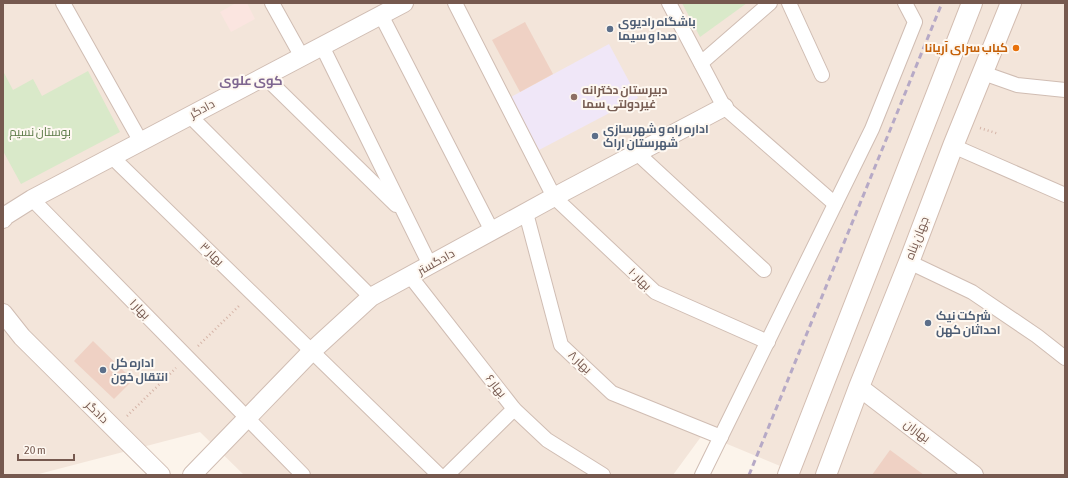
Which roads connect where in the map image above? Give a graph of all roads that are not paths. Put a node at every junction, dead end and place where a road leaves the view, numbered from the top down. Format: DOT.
graph roads {
  1 [pos="63,3"];
  2 [pos="272,3"];
  3 [pos="404,3"];
  4 [pos="455,3"];
  5 [pos="669,3"];
  6 [pos="770,3"];
  7 [pos="905,3"];
  8 [pos="972,3"];
  9 [pos="1011,3"];
  10 [pos="793,4"];
  11 [pos="381,15"];
  12 [pos="322,46"];
  13 [pos="302,57"];
  14 [pos="701,63"];
  15 [pos="983,73"];
  16 [pos="822,75"];
  17 [pos="265,77"];
  18 [pos="1065,90"];
  19 [pos="724,107"];
  20 [pos="190,116"];
  21 [pos="140,142"];
  22 [pos="953,146"];
  23 [pos="637,153"];
  24 [pos="112,157"];
  25 [pos="1065,195"];
  26 [pos="554,197"];
  27 [pos="32,199"];
  28 [pos="835,204"];
  29 [pos="403,211"];
  30 [pos="526,213"];
  31 [pos="4,216"];
  32 [pos="492,231"];
  33 [pos="909,262"];
  34 [pos="430,265"];
  35 [pos="764,270"];
  36 [pos="410,276"];
  37 [pos="371,298"];
  38 [pos="3,313"];
  39 [pos="768,342"];
  40 [pos="312,351"];
  41 [pos="1065,358"];
  42 [pos="859,387"];
  43 [pos="514,408"];
  44 [pos="247,418"];
  45 [pos="721,437"];
  46 [pos="161,475"];
  47 [pos="192,475"];
  48 [pos="303,475"];
  49 [pos="438,475"];
  50 [pos="447,475"];
  51 [pos="603,475"];
  52 [pos="702,475"];
  53 [pos="788,475"];
  54 [pos="826,475"];
  55 [pos="974,475"];
  1 -- 21 [label="street"];
  2 -- 13 [label="street"];
  3 -- 11 [label="street, دادگر"];
  4 -- 26 [label="street, بهار ۱۰"];
  5 -- 14 [label="street"];
  6 -- 14 [label="street"];
  7 -- 28 [label="street"];
  8 -- 53 [label="main road"];
  9 -- 15 [label="main road, جهان پناه"];
  10 -- 16 [label="street"];
  11 -- 12 [label="street, دادگر"];
  11 -- 32 [label="street"];
  12 -- 13 [label="street, دادگر"];
  12 -- 29 [label="street"];
  13 -- 17 [label="street, دادگر"];
  14 -- 19 [label="street"];
  15 -- 18 [label="street"];
  15 -- 22 [label="main road, جهان پناه"];
  17 -- 20 [label="street, دادگر"];
  17 -- 29 [label="street"];
  19 -- 23 [label="street, دادگستر"];
  19 -- 28 [label="street"];
  20 -- 21 [label="street, دادگر"];
  20 -- 37 [label="street"];
  21 -- 24 [label="street, دادگر"];
  22 -- 25 [label="street"];
  22 -- 33 [label="main road, جهان پناه"];
  23 -- 26 [label="street, دادگستر"];
  23 -- 35 [label="street"];
  24 -- 27 [label="street, دادگر"];
  24 -- 40 [label="street, بهار ۳"];
  26 -- 30 [label="street, دادگستر"];
  26 -- 39 [label="street, بهار ۱۰"];
  27 -- 31 [label="street, دادگر"];
  27 -- 44 [label="street, بهار ۱"];
  28 -- 39 [label="street"];
  29 -- 34 [label="street"];
  30 -- 32 [label="street, دادگستر"];
  30 -- 45 [label="street, بهار ۸"];
  32 -- 34 [label="street, دادگستر"];
  33 -- 41 [label="street"];
  33 -- 42 [label="main road, جهان پناه"];
  34 -- 36 [label="street, دادگستر"];
  36 -- 37 [label="street, دادگستر"];
  36 -- 43 [label="street, بهار ۶"];
  37 -- 40 [label="street, دادگستر"];
  38 -- 46 [label="street, دادگر"];
  39 -- 45 [label="street"];
  40 -- 44 [label="street, دادگستر"];
  40 -- 49 [label="street, بهار ۳"];
  42 -- 54 [label="main road, جهان پناه"];
  42 -- 55 [label="street, بهاران"];
  43 -- 50 [label="street"];
  43 -- 51 [label="street, بهار ۶"];
  44 -- 47 [label="street, دادگستر"];
  44 -- 48 [label="street, بهار ۱"];
  45 -- 52 [label="street"];
}
